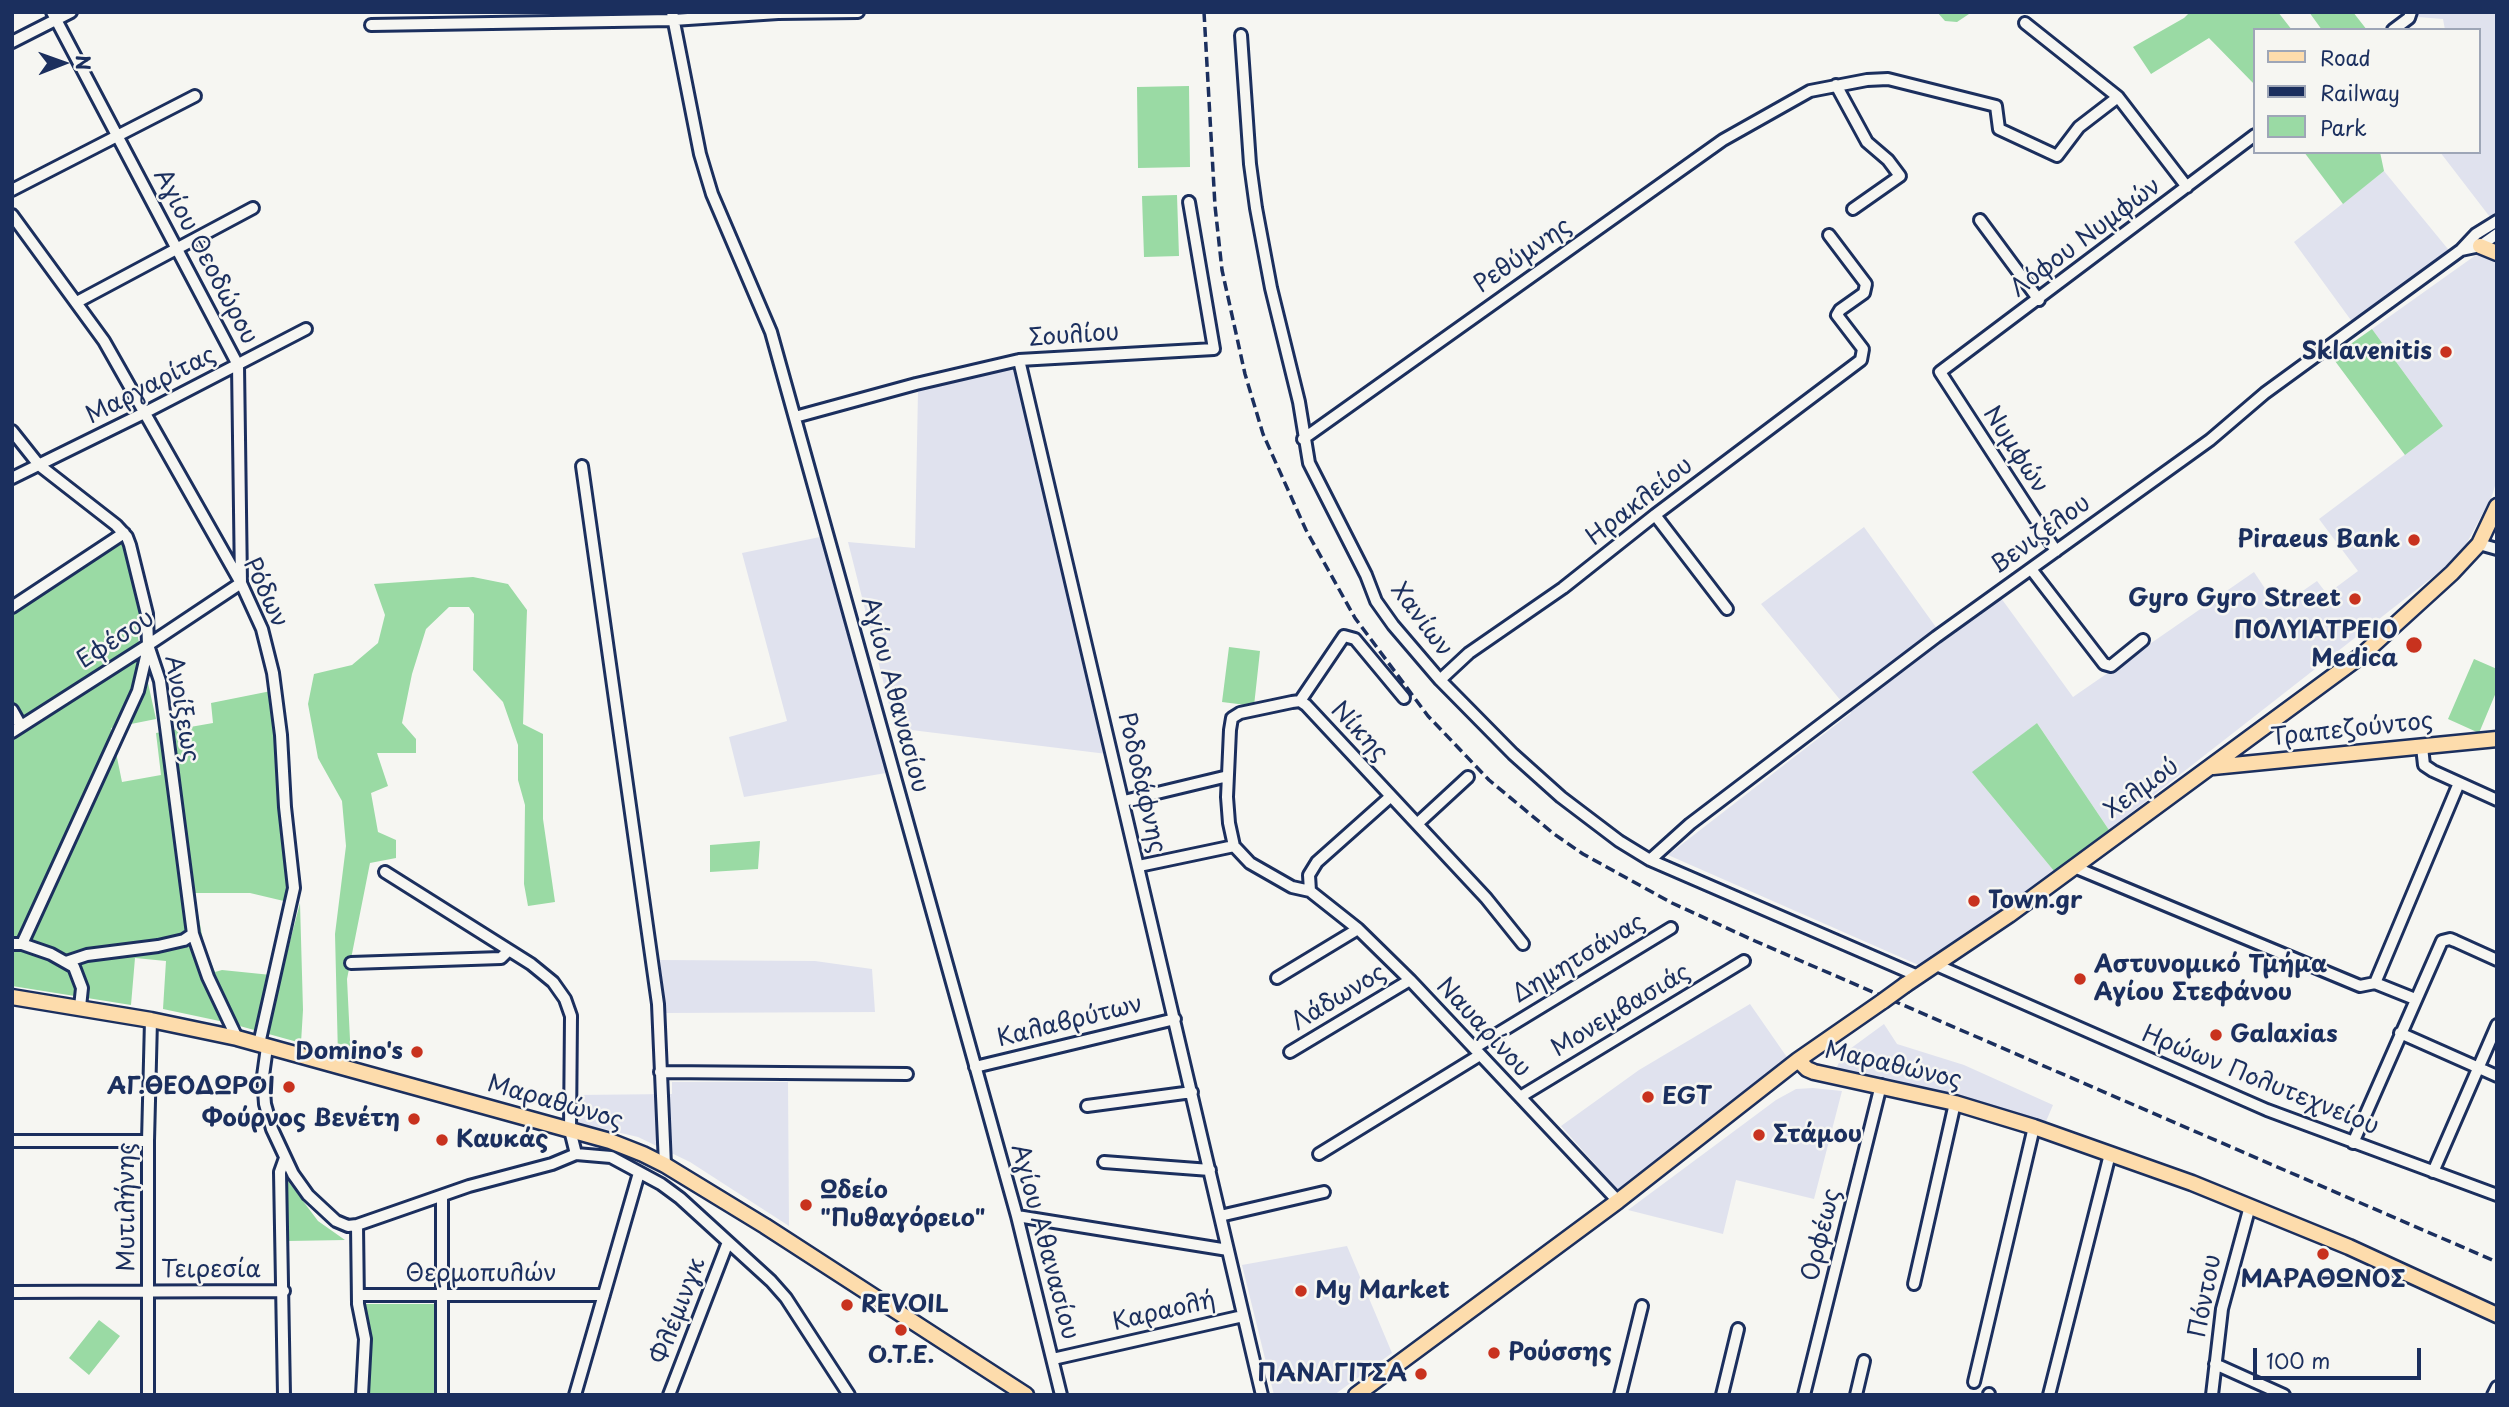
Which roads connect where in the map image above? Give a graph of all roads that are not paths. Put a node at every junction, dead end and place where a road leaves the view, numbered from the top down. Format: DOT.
graph roads {
  1 [pos="71,12"];
  2 [pos="858,12"];
  3 [pos="2411,12"];
  4 [pos="54,16"];
  5 [pos="672,16"];
  6 [pos="2025,23"];
  7 [pos="371,24"];
  8 [pos="2396,28"];
  9 [pos="1241,35"];
  10 [pos="12,42"];
  11 [pos="1836,85"];
  12 [pos="195,96"];
  13 [pos="2118,97"];
  14 [pos="117,135"];
  15 [pos="2254,136"];
  16 [pos="2187,187"];
  17 [pos="12,190"];
  18 [pos="1189,202"];
  19 [pos="253,208"];
  20 [pos="1853,209"];
  21 [pos="12,215"];
  22 [pos="1980,220"];
  23 [pos="2497,221"];
  24 [pos="2497,234"];
  25 [pos="1829,235"];
  26 [pos="2480,246"];
  27 [pos="177,248"];
  28 [pos="2461,250"];
  29 [pos="2497,253"];
  30 [pos="2039,300"];
  31 [pos="77,302"];
  32 [pos="306,329"];
  33 [pos="1019,360"];
  34 [pos="238,365"];
  35 [pos="1940,372"];
  36 [pos="144,413"];
  37 [pos="795,417"];
  38 [pos="12,431"];
  39 [pos="1303,439"];
  40 [pos="39,465"];
  41 [pos="582,466"];
  42 [pos="12,478"];
  43 [pos="2497,506"];
  44 [pos="1655,515"];
  45 [pos="124,533"];
  46 [pos="2479,544"];
  47 [pos="2497,549"];
  48 [pos="2056,551"];
  49 [pos="2031,569"];
  50 [pos="241,583"];
  51 [pos="12,607"];
  52 [pos="1727,609"];
  53 [pos="2143,640"];
  54 [pos="148,645"];
  55 [pos="1440,680"];
  56 [pos="1404,698"];
  57 [pos="1300,701"];
  58 [pos="12,710"];
  59 [pos="17,729"];
  60 [pos="2497,739"];
  61 [pos="2423,747"];
  62 [pos="2211,767"];
  63 [pos="1228,776"];
  64 [pos="1468,777"];
  65 [pos="2459,783"];
  66 [pos="1390,797"];
  67 [pos="2497,800"];
  68 [pos="1124,801"];
  69 [pos="1417,824"];
  70 [pos="1234,846"];
  71 [pos="1650,860"];
  72 [pos="1139,866"];
  73 [pos="2074,867"];
  74 [pos="384,872"];
  75 [pos="1310,891"];
  76 [pos="1671,928"];
  77 [pos="1358,929"];
  78 [pos="192,934"];
  79 [pos="17,944"];
  80 [pos="1523,944"];
  81 [pos="508,951"];
  82 [pos="2497,960"];
  83 [pos="1744,961"];
  84 [pos="66,962"];
  85 [pos="351,962"];
  86 [pos="1934,964"];
  87 [pos="1919,976"];
  88 [pos="1277,978"];
  89 [pos="1410,980"];
  90 [pos="2375,983"];
  91 [pos="12,998"];
  92 [pos="2415,999"];
  93 [pos="80,1007"];
  94 [pos="1175,1019"];
  95 [pos="151,1020"];
  96 [pos="2497,1025"];
  97 [pos="2400,1033"];
  98 [pos="237,1038"];
  99 [pos="263,1045"];
  100 [pos="1477,1051"];
  101 [pos="1290,1052"];
  102 [pos="1798,1060"];
  103 [pos="975,1067"];
  104 [pos="2478,1068"];
  105 [pos="660,1072"];
  106 [pos="907,1074"];
  107 [pos="2497,1076"];
  108 [pos="1881,1085"];
  109 [pos="1192,1092"];
  110 [pos="1520,1097"];
  111 [pos="1955,1103"];
  112 [pos="1087,1106"];
  113 [pos="2034,1128"];
  114 [pos="570,1130"];
  115 [pos="12,1141"];
  116 [pos="148,1141"];
  117 [pos="2353,1143"];
  118 [pos="576,1154"];
  119 [pos="1318,1154"];
  120 [pos="2109,1154"];
  121 [pos="285,1158"];
  122 [pos="1104,1162"];
  123 [pos="665,1165"];
  124 [pos="1210,1170"];
  125 [pos="2432,1172"];
  126 [pos="639,1173"];
  127 [pos="1324,1192"];
  128 [pos="2497,1195"];
  129 [pos="442,1197"];
  130 [pos="1618,1201"];
  131 [pos="2250,1206"];
  132 [pos="1017,1216"];
  133 [pos="1220,1216"];
  134 [pos="357,1225"];
  135 [pos="728,1242"];
  136 [pos="1228,1250"];
  137 [pos="1914,1284"];
  138 [pos="284,1291"];
  139 [pos="12,1292"];
  140 [pos="147,1292"];
  141 [pos="358,1295"];
  142 [pos="442,1295"];
  143 [pos="604,1295"];
  144 [pos="1642,1306"];
  145 [pos="2497,1315"];
  146 [pos="1243,1316"];
  147 [pos="1738,1329"];
  148 [pos="1053,1359"];
  149 [pos="1864,1361"];
  150 [pos="2216,1364"];
  151 [pos="1974,1382"];
  152 [pos="2497,1387"];
  153 [pos="148,1395"];
  154 [pos="284,1395"];
  155 [pos="362,1395"];
  156 [pos="442,1395"];
  157 [pos="575,1395"];
  158 [pos="669,1395"];
  159 [pos="849,1395"];
  160 [pos="1026,1395"];
  161 [pos="1061,1395"];
  162 [pos="1262,1395"];
  163 [pos="1356,1395"];
  164 [pos="1620,1395"];
  165 [pos="1722,1395"];
  166 [pos="1804,1395"];
  167 [pos="1856,1395"];
  168 [pos="2049,1395"];
  169 [pos="2212,1395"];
  170 [pos="2284,1395"];
  171 [pos="2493,1395"];
  1 -- 4 [label="street"];
  2 -- 5 [label="street"];
  3 -- 8 [label="street"];
  4 -- 10 [label="street"];
  4 -- 14 [label="street, Αγίου Θεοδώρου"];
  5 -- 7 [label="street"];
  5 -- 37 [label="street, Αγίου Αθανασίου"];
  6 -- 13 [label="street"];
  9 -- 39 [label="street, Χανίων"];
  11 -- 13 [label="street, Ρεθύμνης"];
  11 -- 20 [label="street"];
  11 -- 39 [label="street, Ρεθύμνης"];
  12 -- 14 [label="street"];
  13 -- 16 [label="street"];
  14 -- 17 [label="street"];
  14 -- 27 [label="street, Αγίου Θεοδώρου"];
  15 -- 16 [label="street, Λόφου Νυμφών"];
  16 -- 30 [label="street, Λόφου Νυμφών"];
  18 -- 33 [label="street, Σουλίου"];
  19 -- 27 [label="street"];
  21 -- 31 [label="street, Ρόδων"];
  22 -- 30 [label="street"];
  23 -- 28 [label="street, Βενιζέλου"];
  24 -- 26 [label="street, Βενιζέλου"];
  25 -- 44 [label="street, Ηρακλείου"];
  26 -- 28 [label="street, Βενιζέλου"];
  26 -- 29 [label="main road"];
  27 -- 31 [label="street"];
  27 -- 34 [label="street, Αγίου Θεοδώρου"];
  28 -- 48 [label="street, Βενιζέλου"];
  30 -- 35 [label="street, Λόφου Νυμφών"];
  31 -- 36 [label="street, Ρόδων"];
  32 -- 34 [label="street, Μαργαρίτας"];
  33 -- 37 [label="street, Σουλίου"];
  33 -- 68 [label="street, Ροδοδάφνης"];
  34 -- 36 [label="street, Μαργαρίτας"];
  34 -- 50 [label="street, Αγίου Θεοδώρου"];
  35 -- 48 [label="street, Νυμφών"];
  36 -- 40 [label="street, Μαργαρίτας"];
  36 -- 50 [label="street, Ρόδων"];
  37 -- 103 [label="street, Αγίου Αθανασίου"];
  38 -- 40 [label="street"];
  39 -- 55 [label="street, Χανίων"];
  40 -- 42 [label="street, Μαργαρίτας"];
  40 -- 45 [label="street"];
  41 -- 105 [label="street"];
  43 -- 46 [label="main road, Χελμού"];
  44 -- 52 [label="street"];
  44 -- 55 [label="street, Ηρακλείου"];
  45 -- 51 [label="street"];
  45 -- 54 [label="street, Ανοίξεως"];
  46 -- 47 [label="street"];
  46 -- 62 [label="main road, Χελμού"];
  48 -- 49 [label="street, Βενιζέλου"];
  49 -- 53 [label="street"];
  49 -- 71 [label="street, Βενιζέλου"];
  50 -- 54 [label="street, Εφέσου"];
  50 -- 99 [label="street, Ρόδων"];
  54 -- 59 [label="street, Εφέσου"];
  54 -- 78 [label="street, Ανοίξεως"];
  54 -- 79 [label="street"];
  55 -- 71 [label="street, Χανίων"];
  56 -- 57 [label="street"];
  57 -- 63 [label="street, Νίκης"];
  57 -- 66 [label="street, Νίκης"];
  58 -- 59 [label="street"];
  60 -- 61 [label="main road, Τραπεζούντος"];
  61 -- 62 [label="main road, Τραπεζούντος"];
  61 -- 65 [label="street"];
  62 -- 73 [label="main road, Χελμού"];
  63 -- 68 [label="street"];
  63 -- 70 [label="street, Νίκης"];
  64 -- 69 [label="street"];
  65 -- 67 [label="street"];
  65 -- 90 [label="street"];
  66 -- 69 [label="street, Νίκης"];
  66 -- 75 [label="street"];
  68 -- 72 [label="street, Ροδοδάφνης"];
  69 -- 80 [label="street, Νίκης"];
  70 -- 72 [label="street"];
  70 -- 75 [label="street"];
  71 -- 87 [label="street, Χανίων"];
  72 -- 94 [label="street, Ροδοδάφνης"];
  73 -- 86 [label="main road, Χελμού"];
  73 -- 90 [label="street"];
  74 -- 81 [label="street"];
  75 -- 77 [label="street, Ναυαρίνου"];
  76 -- 100 [label="street, Δημητσάνας"];
  77 -- 88 [label="street"];
  77 -- 89 [label="street, Ναυαρίνου"];
  78 -- 84 [label="street"];
  78 -- 98 [label="street, Ανοίξεως"];
  79 -- 84 [label="street"];
  81 -- 85 [label="street"];
  81 -- 114 [label="street"];
  82 -- 92 [label="street"];
  83 -- 110 [label="street, Μονεμβασιάς"];
  84 -- 93 [label="street"];
  86 -- 87 [label="main road, Χελμού"];
  86 -- 117 [label="street, Ηρώων Πολυτεχνείου"];
  87 -- 102 [label="main road, Χελμού, bridge"];
  89 -- 100 [label="street, Ναυαρίνου"];
  89 -- 101 [label="street, Λάδωνος"];
  90 -- 92 [label="street"];
  91 -- 93 [label="main road, Μαραθώνος"];
  92 -- 97 [label="street"];
  93 -- 95 [label="main road, Μαραθώνος"];
  94 -- 103 [label="street, Καλαβρύτων"];
  94 -- 109 [label="street, Ροδοδάφνης"];
  95 -- 98 [label="main road, Μαραθώνος"];
  95 -- 116 [label="street, Μυτιλήνης"];
  96 -- 104 [label="street"];
  97 -- 104 [label="street"];
  97 -- 117 [label="street"];
  98 -- 99 [label="main road, Μαραθώνος"];
  99 -- 114 [label="main road, Μαραθώνος"];
  99 -- 121 [label="street, Ρόδων"];
  100 -- 110 [label="street, Ναυαρίνου"];
  100 -- 119 [label="street, Δημητσάνας"];
  102 -- 108 [label="main road, Μαραθώνος"];
  102 -- 130 [label="main road, Μαραθώνος"];
  103 -- 132 [label="street, Αγίου Αθανασίου"];
  104 -- 107 [label="street"];
  104 -- 125 [label="street"];
  105 -- 106 [label="street"];
  105 -- 123 [label="street"];
  108 -- 111 [label="main road, Μαραθώνος"];
  108 -- 166 [label="street, Ορφέως"];
  109 -- 112 [label="street"];
  109 -- 124 [label="street, Ροδοδάφνης"];
  110 -- 130 [label="street, Ναυαρίνου"];
  111 -- 113 [label="main road, Μαραθώνος"];
  111 -- 137 [label="street"];
  113 -- 120 [label="main road, Μαραθώνος"];
  113 -- 151 [label="street"];
  114 -- 118 [label="street"];
  114 -- 123 [label="main road, Μαραθώνος"];
  115 -- 116 [label="street"];
  116 -- 140 [label="street, Μυτιλήνης"];
  117 -- 125 [label="street, Ηρώων Πολυτεχνείου"];
  118 -- 126 [label="street"];
  118 -- 129 [label="street"];
  120 -- 131 [label="main road, Μαραθώνος"];
  120 -- 168 [label="street"];
  121 -- 134 [label="street, Ρόδων"];
  121 -- 138 [label="street"];
  122 -- 124 [label="street"];
  123 -- 160 [label="main road, Μαραθώνος"];
  124 -- 133 [label="street, Ροδοδάφνης"];
  125 -- 128 [label="street, Ηρώων Πολυτεχνείου"];
  126 -- 135 [label="street"];
  126 -- 143 [label="street"];
  127 -- 133 [label="street"];
  129 -- 134 [label="street"];
  129 -- 142 [label="street"];
  130 -- 163 [label="main road, Μαραθώνος"];
  131 -- 145 [label="main road, Μαραθώνος"];
  131 -- 150 [label="street, Πόντου"];
  132 -- 136 [label="street"];
  132 -- 148 [label="street, Αγίου Αθανασίου"];
  133 -- 136 [label="street, Ροδοδάφνης"];
  134 -- 141 [label="street"];
  135 -- 158 [label="street, Φλέμινγκ"];
  135 -- 159 [label="street"];
  136 -- 146 [label="street, Ροδοδάφνης"];
  138 -- 140 [label="street, Τειρεσία"];
  138 -- 154 [label="street"];
  139 -- 140 [label="street, Τειρεσία"];
  140 -- 153 [label="street, Μυτιλήνης"];
  141 -- 142 [label="street, Θερμοπυλών"];
  141 -- 155 [label="street"];
  142 -- 143 [label="street, Θερμοπυλών"];
  142 -- 156 [label="street"];
  143 -- 157 [label="street"];
  144 -- 164 [label="street"];
  146 -- 148 [label="street, Καραολή"];
  146 -- 162 [label="street, Ροδοδάφνης"];
  147 -- 165 [label="street"];
  148 -- 161 [label="street, Αγίου Αθανασίου"];
  149 -- 167 [label="street"];
  150 -- 169 [label="street, Πόντου"];
  150 -- 170 [label="street"];
  152 -- 171 [label="street"];
}
